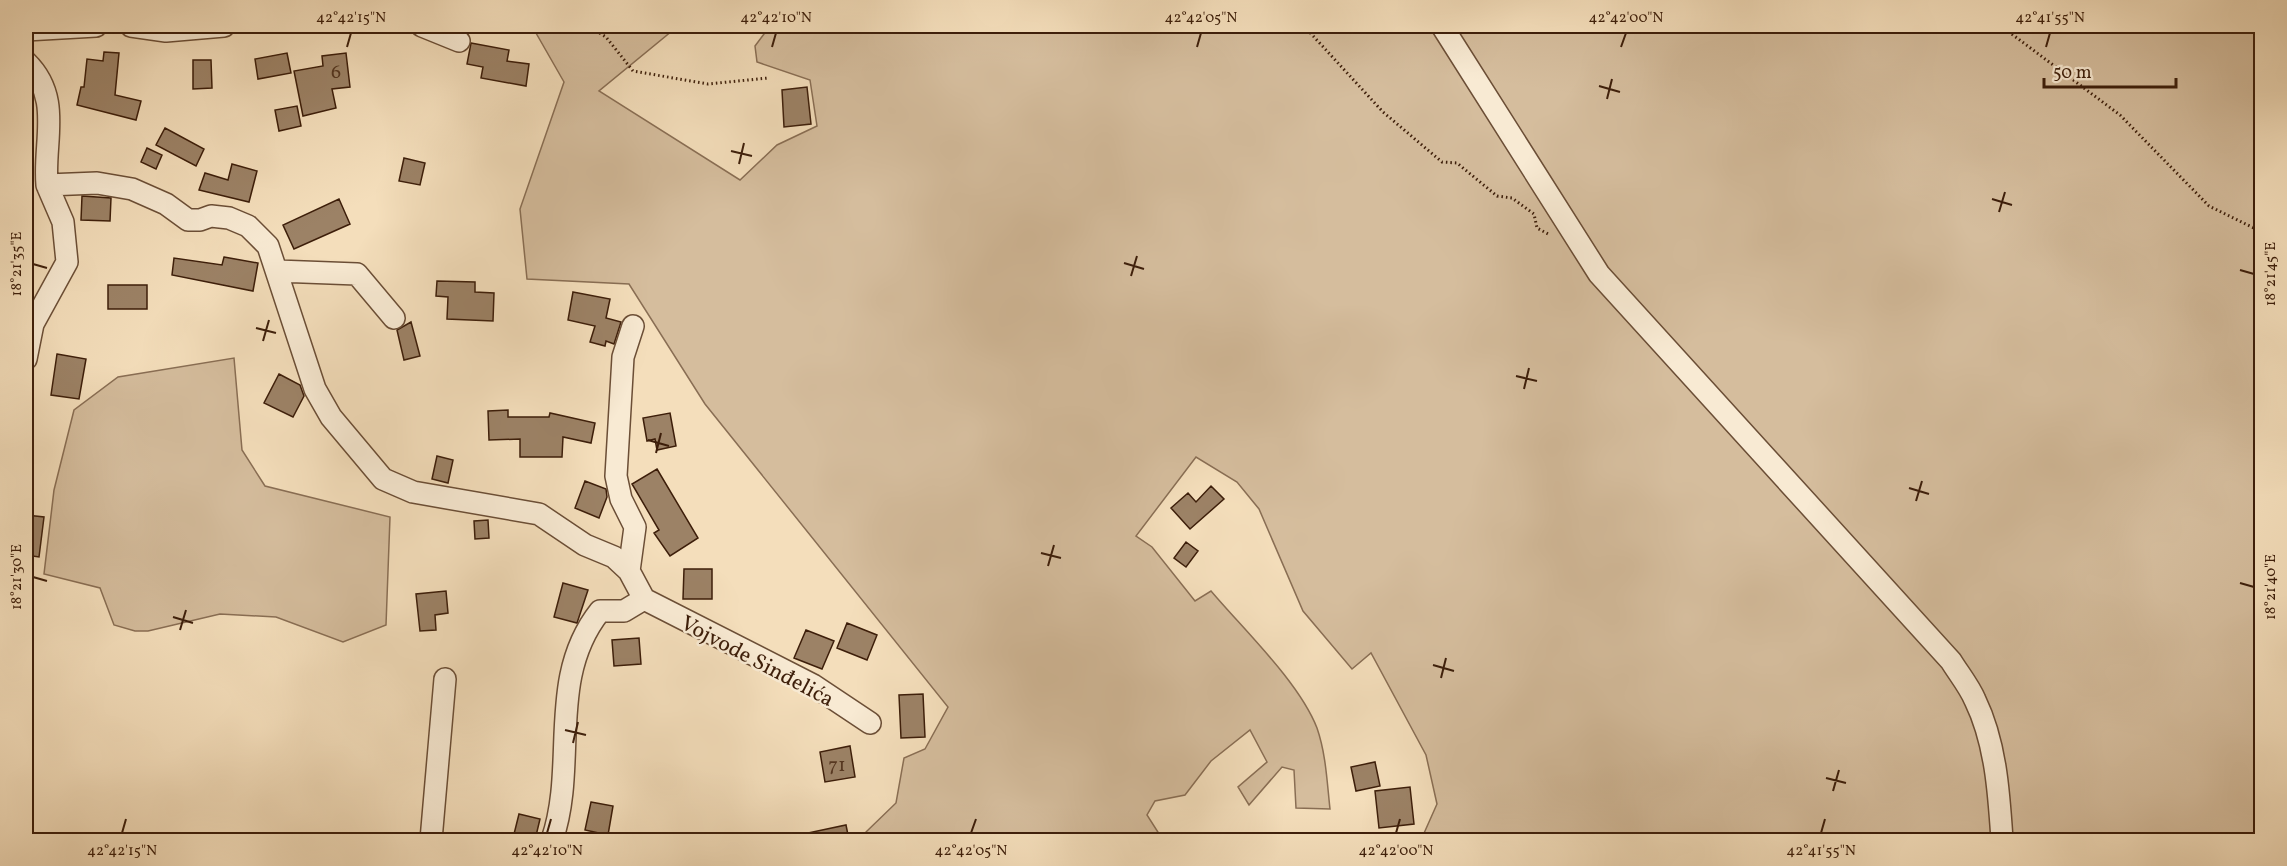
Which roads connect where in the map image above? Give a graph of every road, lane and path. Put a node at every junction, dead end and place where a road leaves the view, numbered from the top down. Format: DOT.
graph roads {
  1 [pos="96,26"];
  2 [pos="131,26"];
  3 [pos="222,26"];
  4 [pos="422,26"];
  5 [pos="588,26"];
  6 [pos="1304,26"];
  7 [pos="1442,26"];
  8 [pos="2001,26"];
  9 [pos="26,30"];
  10 [pos="459,41"];
  11 [pos="26,62"];
  12 [pos="768,78"];
  13 [pos="47,185"];
  14 [pos="2262,232"];
  15 [pos="1554,236"];
  16 [pos="277,271"];
  17 [pos="394,318"];
  18 [pos="633,326"];
  19 [pos="26,359"];
  20 [pos="629,571"];
  21 [pos="644,599"];
  22 [pos="445,679"];
  23 [pos="870,723"];
  24 [pos="431,840"];
  25 [pos="552,840"];
  26 [pos="2002,840"];
  1 -- 9 [label="street"];
  2 -- 3 [label="street"];
  4 -- 10 [label="street"];
  5 -- 12 [label="path"];
  6 -- 15 [label="path"];
  7 -- 26 [label="street"];
  8 -- 14 [label="path"];
  11 -- 13 [label="street"];
  13 -- 16 [label="street"];
  13 -- 19 [label="street"];
  16 -- 17 [label="street"];
  16 -- 20 [label="street"];
  18 -- 20 [label="street"];
  20 -- 21 [label="street"];
  21 -- 23 [label="street, Vojvode Sinđelića"];
  21 -- 25 [label="street"];
  22 -- 24 [label="street"];
}
